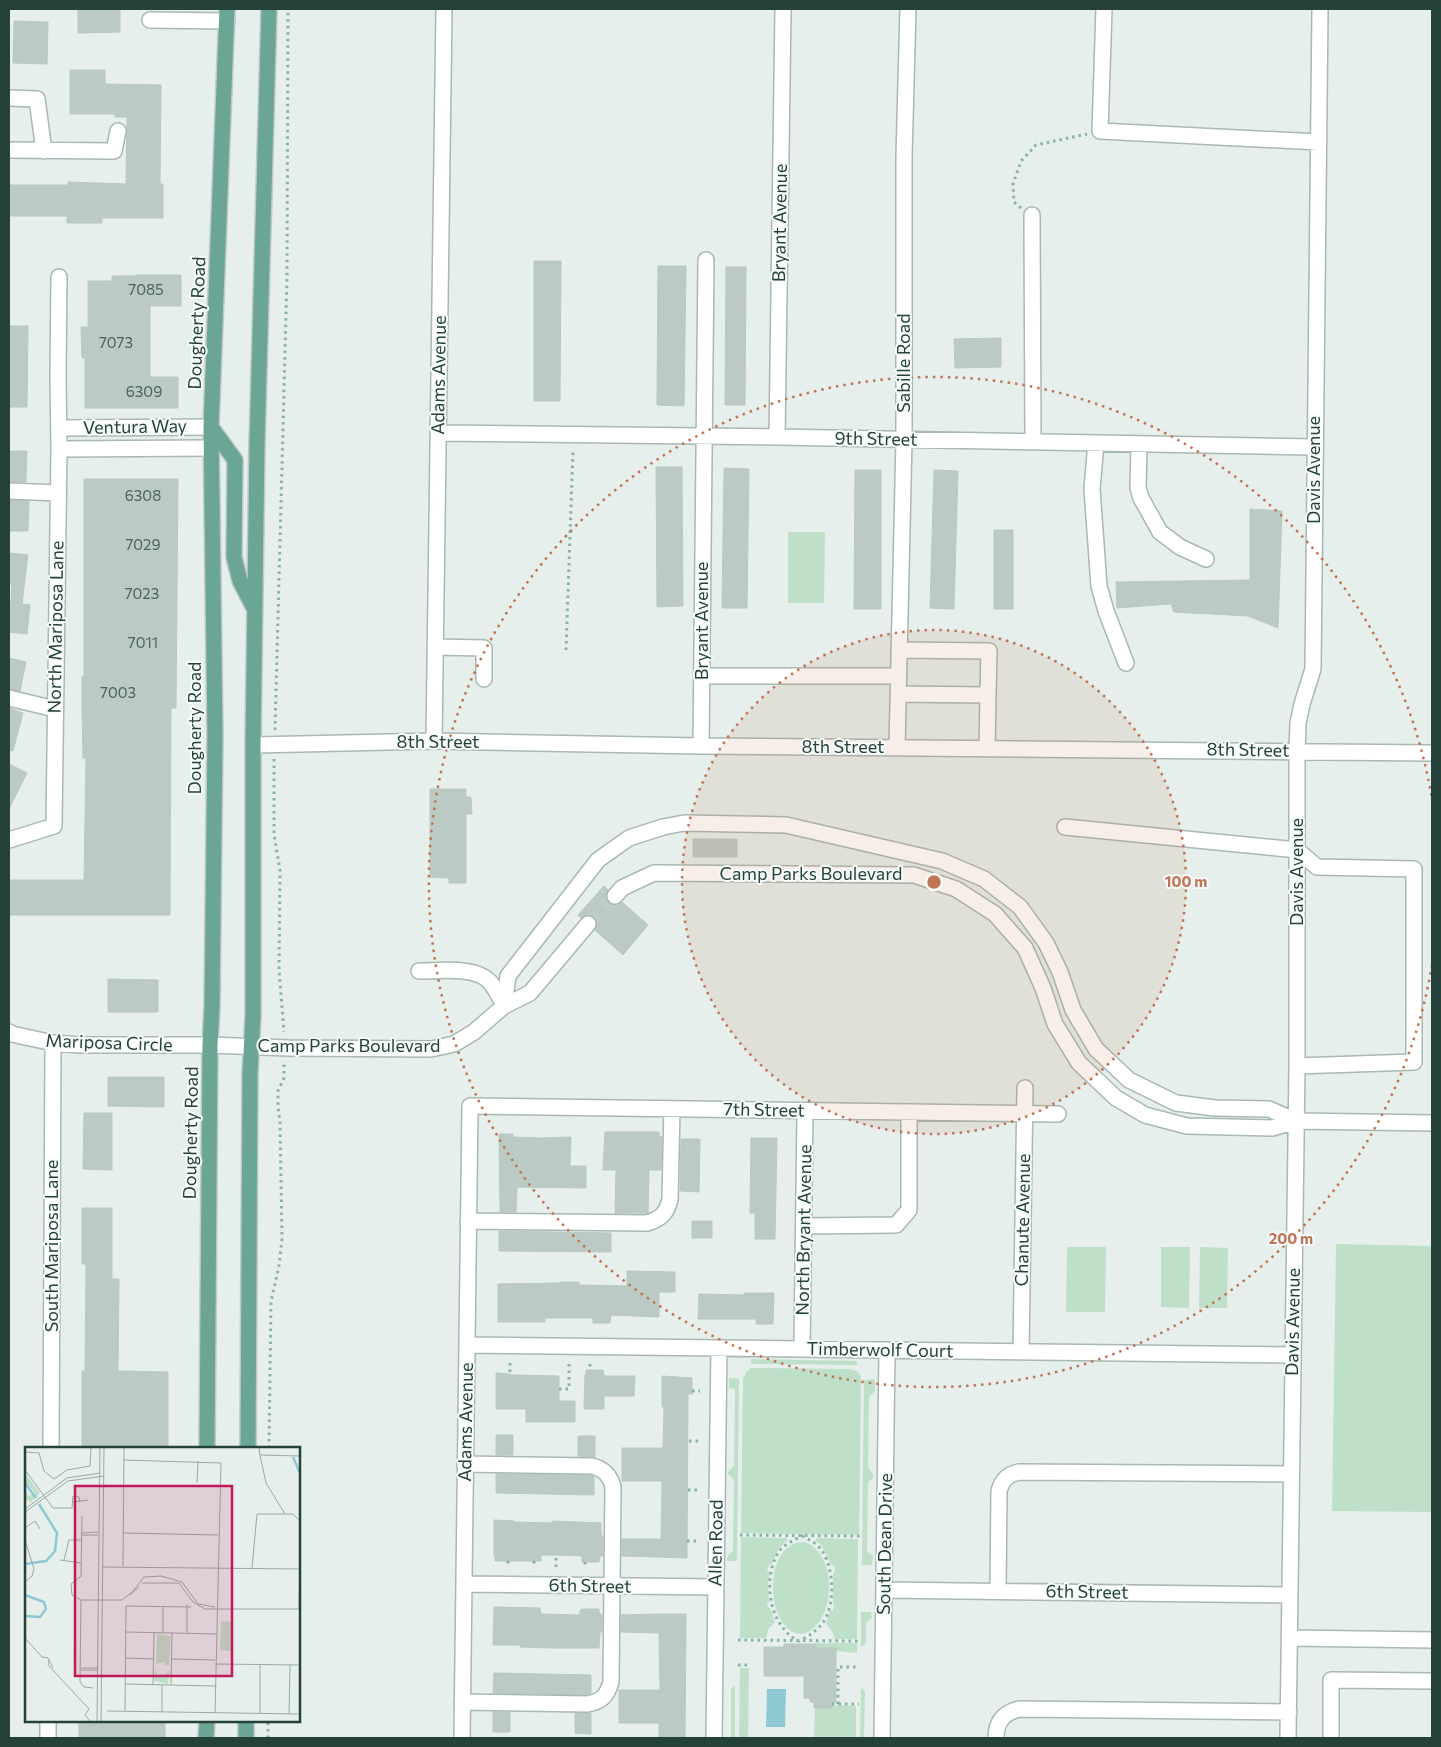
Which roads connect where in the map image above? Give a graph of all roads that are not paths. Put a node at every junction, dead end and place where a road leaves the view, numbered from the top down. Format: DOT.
graph roads {
  1 [pos="269,9"];
  2 [pos="444,9"];
  3 [pos="782,9"];
  4 [pos="908,9"];
  5 [pos="1104,9"];
  6 [pos="1320,9"];
  7 [pos="159,14"];
  8 [pos="227,15"];
  9 [pos="9,98"];
  10 [pos="118,131"];
  11 [pos="1319,142"];
  12 [pos="9,150"];
  13 [pos="44,151"];
  14 [pos="1032,215"];
  15 [pos="706,260"];
  16 [pos="59,278"];
  17 [pos="211,426"];
  18 [pos="59,428"];
  19 [pos="438,433"];
  20 [pos="704,436"];
  21 [pos="777,437"];
  22 [pos="904,440"];
  23 [pos="1033,442"];
  24 [pos="1096,443"];
  25 [pos="1138,444"];
  26 [pos="1314,447"];
  27 [pos="211,448"];
  28 [pos="59,449"];
  29 [pos="9,491"];
  30 [pos="58,493"];
  31 [pos="1206,559"];
  32 [pos="255,610"];
  33 [pos="435,647"];
  34 [pos="899,650"];
  35 [pos="1126,663"];
  36 [pos="702,676"];
  37 [pos="898,676"];
  38 [pos="484,679"];
  39 [pos="898,694"];
  40 [pos="988,695"];
  41 [pos="9,698"];
  42 [pos="55,709"];
  43 [pos="434,741"];
  44 [pos="253,744"];
  45 [pos="701,746"];
  46 [pos="897,747"];
  47 [pos="986,748"];
  48 [pos="1298,751"];
  49 [pos="1432,753"];
  50 [pos="1065,827"];
  51 [pos="9,840"];
  52 [pos="1297,850"];
  53 [pos="615,896"];
  54 [pos="588,924"];
  55 [pos="419,972"];
  56 [pos="504,1006"];
  57 [pos="9,1032"];
  58 [pos="53,1044"];
  59 [pos="210,1045"];
  60 [pos="251,1047"];
  61 [pos="1296,1066"];
  62 [pos="1025,1088"];
  63 [pos="470,1106"];
  64 [pos="672,1109"];
  65 [pos="805,1111"];
  66 [pos="909,1112"];
  67 [pos="1025,1114"];
  68 [pos="1058,1114"];
  69 [pos="1296,1121"];
  70 [pos="1432,1123"];
  71 [pos="468,1220"];
  72 [pos="804,1226"];
  73 [pos="467,1345"];
  74 [pos="718,1348"];
  75 [pos="802,1349"];
  76 [pos="887,1350"];
  77 [pos="1022,1352"];
  78 [pos="1293,1355"];
  79 [pos="51,1447"];
  80 [pos="207,1447"];
  81 [pos="248,1447"];
  82 [pos="465,1464"];
  83 [pos="1292,1474"];
  84 [pos="464,1584"];
  85 [pos="612,1586"];
  86 [pos="716,1587"];
  87 [pos="884,1590"];
  88 [pos="998,1591"];
  89 [pos="1290,1595"];
  90 [pos="1290,1638"];
  91 [pos="1432,1640"];
  92 [pos="1432,1681"];
  93 [pos="462,1702"];
  94 [pos="1288,1712"];
  95 [pos="48,1722"];
  96 [pos="206,1722"];
  97 [pos="246,1722"];
  98 [pos="48,1738"];
  99 [pos="206,1738"];
  100 [pos="246,1738"];
  101 [pos="462,1738"];
  102 [pos="714,1738"];
  103 [pos="882,1738"];
  104 [pos="996,1738"];
  105 [pos="1288,1738"];
  106 [pos="1331,1738"];
  1 -- 32 [label="main road"];
  2 -- 19 [label="street, Adams Avenue"];
  3 -- 21 [label="street, Bryant Avenue"];
  4 -- 22 [label="street, Sabille Road"];
  5 -- 11 [label="street"];
  6 -- 11 [label="street, Davis Avenue"];
  7 -- 8 [label="street"];
  8 -- 17 [label="main road, Dougherty Road"];
  9 -- 13 [label="street"];
  10 -- 13 [label="street"];
  11 -- 26 [label="street, Davis Avenue"];
  12 -- 13 [label="street"];
  14 -- 23 [label="street"];
  15 -- 20 [label="street, Bryant Avenue"];
  16 -- 18 [label="street, North Mariposa Lane"];
  17 -- 18 [label="street, Ventura Way"];
  17 -- 27 [label="main road, Dougherty Road"];
  17 -- 32 [label="main road"];
  18 -- 28 [label="street, North Mariposa Lane"];
  19 -- 20 [label="street, 9th Street"];
  19 -- 33 [label="street, Adams Avenue"];
  20 -- 21 [label="street, 9th Street"];
  20 -- 36 [label="street, Bryant Avenue"];
  21 -- 22 [label="street, 9th Street"];
  22 -- 23 [label="street, 9th Street"];
  22 -- 34 [label="street, Sabille Road"];
  23 -- 24 [label="street, 9th Street"];
  24 -- 25 [label="street, 9th Street"];
  24 -- 35 [label="street"];
  25 -- 26 [label="street, 9th Street"];
  25 -- 31 [label="street"];
  26 -- 48 [label="street, Davis Avenue"];
  27 -- 28 [label="street, Ventura Way"];
  27 -- 59 [label="main road, Dougherty Road"];
  28 -- 30 [label="street, North Mariposa Lane"];
  29 -- 30 [label="street"];
  30 -- 42 [label="street, North Mariposa Lane"];
  32 -- 44 [label="main road"];
  33 -- 38 [label="street"];
  33 -- 43 [label="street, Adams Avenue"];
  34 -- 37 [label="street, Sabille Road"];
  34 -- 40 [label="street"];
  36 -- 37 [label="street"];
  36 -- 45 [label="street, Bryant Avenue"];
  37 -- 39 [label="street, Sabille Road"];
  39 -- 40 [label="street"];
  39 -- 46 [label="street, Sabille Road"];
  40 -- 47 [label="street"];
  41 -- 42 [label="street"];
  42 -- 51 [label="street, North Mariposa Lane"];
  43 -- 44 [label="street, 8th Street"];
  43 -- 45 [label="street, 8th Street"];
  44 -- 60 [label="main road"];
  45 -- 46 [label="street, 8th Street"];
  46 -- 47 [label="street, 8th Street"];
  47 -- 48 [label="street, 8th Street"];
  48 -- 49 [label="street, 8th Street"];
  48 -- 52 [label="street, Davis Avenue"];
  50 -- 52 [label="street"];
  52 -- 61 [label="street, Davis Avenue"];
  52 -- 61 [label="street"];
  53 -- 69 [label="street, Camp Parks Boulevard"];
  54 -- 56 [label="street, Camp Parks Boulevard"];
  55 -- 56 [label="street"];
  56 -- 60 [label="street, Camp Parks Boulevard"];
  56 -- 69 [label="street, Camp Parks Boulevard"];
  57 -- 58 [label="street, Mariposa Circle"];
  58 -- 59 [label="street, Mariposa Circle"];
  58 -- 79 [label="street, South Mariposa Lane"];
  59 -- 60 [label="street, Camp Parks Boulevard"];
  59 -- 80 [label="main road, Dougherty Road"];
  60 -- 81 [label="main road"];
  61 -- 69 [label="street, Davis Avenue"];
  62 -- 67 [label="street, Chanute Avenue"];
  63 -- 64 [label="street, 7th Street"];
  63 -- 71 [label="street, Adams Avenue"];
  64 -- 65 [label="street, 7th Street"];
  64 -- 71 [label="street"];
  65 -- 66 [label="street, 7th Street"];
  65 -- 72 [label="street, North Bryant Avenue"];
  66 -- 67 [label="street, 7th Street"];
  66 -- 72 [label="street"];
  67 -- 68 [label="street, 7th Street"];
  67 -- 77 [label="street, Chanute Avenue"];
  69 -- 70 [label="street"];
  69 -- 78 [label="street, Davis Avenue"];
  71 -- 73 [label="street, Adams Avenue"];
  72 -- 75 [label="street, North Bryant Avenue"];
  73 -- 74 [label="street, Timberwolf Court"];
  73 -- 82 [label="street, Adams Avenue"];
  74 -- 75 [label="street, Timberwolf Court"];
  74 -- 86 [label="street, Allen Road"];
  75 -- 76 [label="street, Timberwolf Court"];
  76 -- 77 [label="street, Timberwolf Court"];
  76 -- 87 [label="street, South Dean Drive"];
  77 -- 78 [label="street, Timberwolf Court"];
  78 -- 83 [label="street, Davis Avenue"];
  82 -- 84 [label="street, Adams Avenue"];
  82 -- 85 [label="street"];
  83 -- 88 [label="street"];
  83 -- 89 [label="street, Davis Avenue"];
  84 -- 85 [label="street, 6th Street"];
  84 -- 93 [label="street, Adams Avenue"];
  85 -- 86 [label="street, 6th Street"];
  85 -- 93 [label="street"];
  86 -- 102 [label="street, Allen Road"];
  87 -- 88 [label="street, 6th Street"];
  87 -- 103 [label="street, South Dean Drive"];
  88 -- 89 [label="street, 6th Street"];
  89 -- 90 [label="street, Davis Avenue"];
  90 -- 91 [label="street"];
  90 -- 94 [label="street, Davis Avenue"];
  92 -- 106 [label="street"];
  93 -- 101 [label="street, Adams Avenue"];
  94 -- 104 [label="street"];
  94 -- 105 [label="street, Davis Avenue"];
  95 -- 98 [label="street"];
  96 -- 99 [label="main road"];
  97 -- 100 [label="main road"];
}
